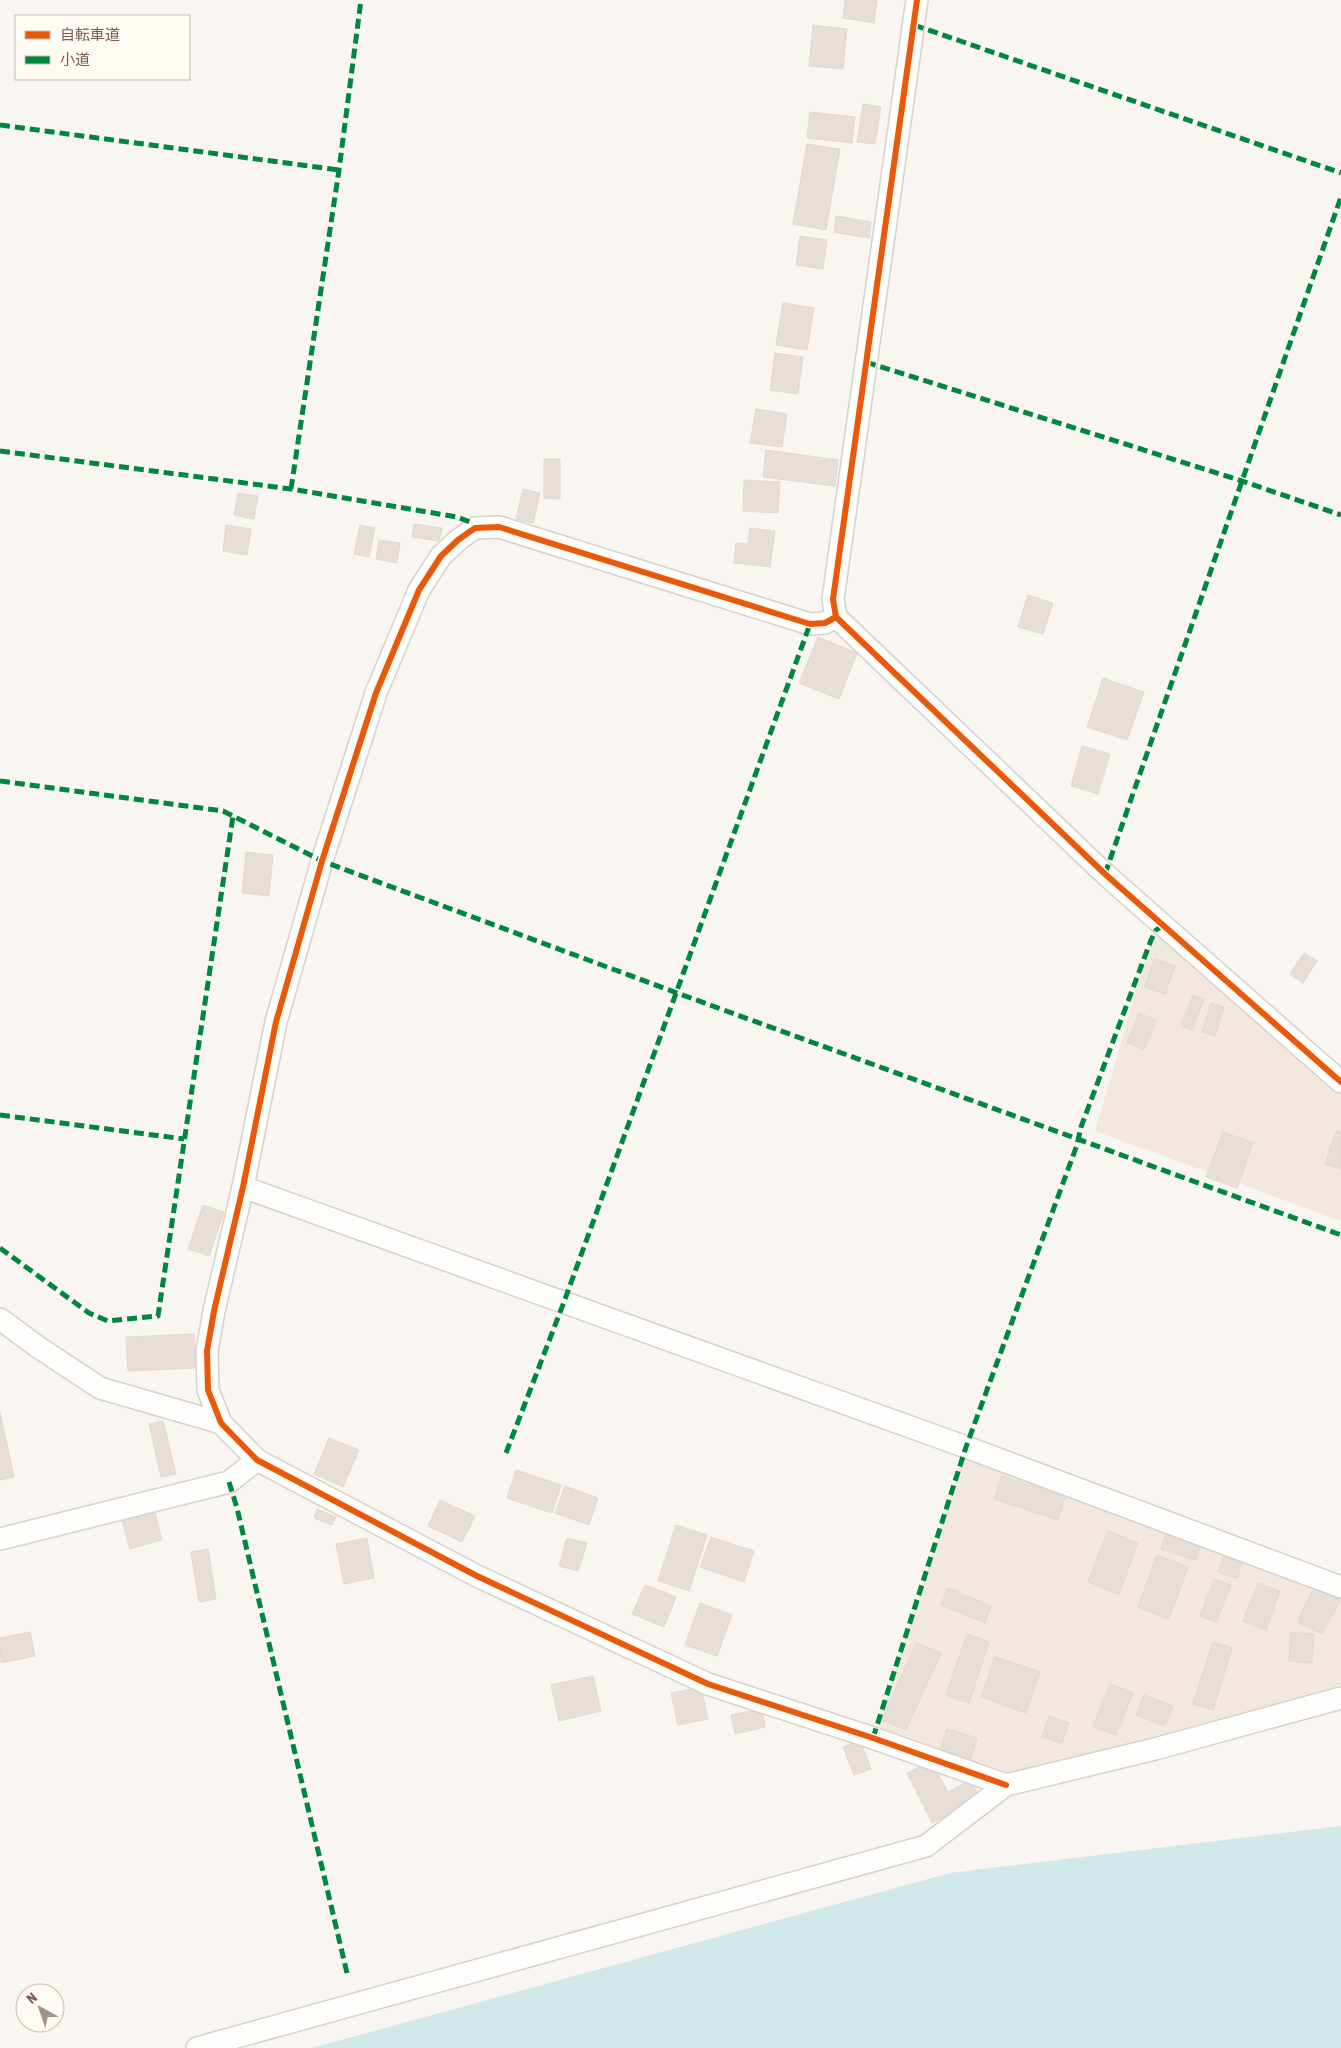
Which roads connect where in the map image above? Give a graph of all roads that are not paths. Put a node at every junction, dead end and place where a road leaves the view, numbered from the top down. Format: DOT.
graph roads {
  1 [pos="917,0"];
  2 [pos="836,617"];
  3 [pos="1341,1082"];
  4 [pos="243,1187"];
  5 [pos="0,1320"];
  6 [pos="221,1423"];
  7 [pos="257,1460"];
  8 [pos="0,1539"];
  9 [pos="1341,1587"];
  10 [pos="1341,1698"];
  11 [pos="1006,1785"];
  12 [pos="197,2048"];
  1 -- 2 [label="street"];
  2 -- 3 [label="street"];
  2 -- 4 [label="street"];
  4 -- 6 [label="street"];
  4 -- 9 [label="street"];
  5 -- 6 [label="street"];
  6 -- 7 [label="street"];
  7 -- 8 [label="street"];
  7 -- 11 [label="street"];
  10 -- 11 [label="street"];
  11 -- 12 [label="street"];
}
